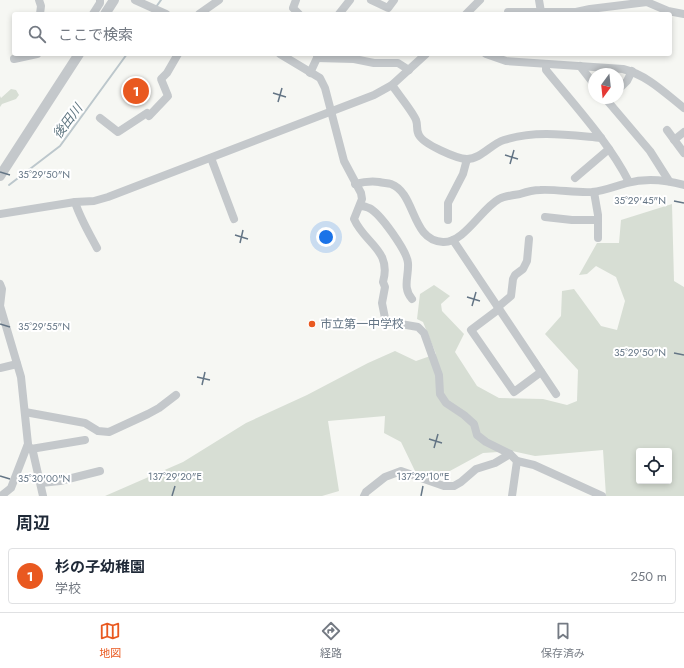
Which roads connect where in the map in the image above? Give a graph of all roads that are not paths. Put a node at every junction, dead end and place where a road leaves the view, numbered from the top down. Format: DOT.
graph roads {
  1 [pos="39,0"];
  2 [pos="100,0"];
  3 [pos="114,0"];
  4 [pos="135,0"];
  5 [pos="217,0"];
  6 [pos="296,0"];
  7 [pos="350,0"];
  8 [pos="371,0"];
  9 [pos="394,0"];
  10 [pos="479,0"];
  11 [pos="539,0"];
  12 [pos="40,12"];
  13 [pos="94,12"];
  14 [pos="106,12"];
  15 [pos="161,12"];
  16 [pos="202,12"];
  17 [pos="297,12"];
  18 [pos="341,12"];
  19 [pos="468,12"];
  20 [pos="508,12"];
  21 [pos="541,12"];
  22 [pos="684,14"];
  23 [pos="28,56"];
  24 [pos="78,56"];
  25 [pos="177,56"];
  26 [pos="283,56"];
  27 [pos="317,56"];
  28 [pos="424,56"];
  29 [pos="492,56"];
  30 [pos="14,59"];
  31 [pos="546,64"];
  32 [pos="580,66"];
  33 [pos="409,70"];
  34 [pos="632,71"];
  35 [pos="310,72"];
  36 [pos="588,76"];
  37 [pos="624,84"];
  38 [pos="392,85"];
  39 [pos="611,104"];
  40 [pos="684,108"];
  41 [pos="331,112"];
  42 [pos="100,118"];
  43 [pos="667,130"];
  44 [pos="684,132"];
  45 [pos="601,138"];
  46 [pos="674,140"];
  47 [pos="609,149"];
  48 [pos="684,153"];
  49 [pos="211,158"];
  50 [pos="467,159"];
  51 [pos="0,176"];
  52 [pos="575,178"];
  53 [pos="669,181"];
  54 [pos="629,182"];
  55 [pos="355,184"];
  56 [pos="684,185"];
  57 [pos="594,192"];
  58 [pos="75,202"];
  59 [pos="360,206"];
  60 [pos="0,214"];
  61 [pos="544,217"];
  62 [pos="234,219"];
  63 [pos="448,220"];
  64 [pos="598,220"];
  65 [pos="598,238"];
  66 [pos="529,239"];
  67 [pos="453,240"];
  68 [pos="97,248"];
  69 [pos="0,284"];
  70 [pos="412,299"];
  71 [pos="498,308"];
  72 [pos="3,329"];
  73 [pos="17,364"];
  74 [pos="0,368"];
  75 [pos="541,372"];
  76 [pos="556,394"];
  77 [pos="176,395"];
  78 [pos="25,412"];
  79 [pos="85,440"];
  80 [pos="29,446"];
  81 [pos="510,454"];
  82 [pos="517,460"];
  83 [pos="100,471"];
  84 [pos="41,483"];
  85 [pos="1,496"];
  86 [pos="43,496"];
  87 [pos="364,496"];
  88 [pos="512,496"];
  89 [pos="602,496"];
  1 -- 12 [label="street"];
  2 -- 13 [label="street"];
  3 -- 14 [label="street"];
  4 -- 15 [label="street"];
  5 -- 16 [label="street"];
  6 -- 17 [label="street"];
  7 -- 18 [label="street"];
  8 -- 9 [label="street"];
  10 -- 19 [label="street"];
  11 -- 21 [label="street"];
  20 -- 21 [label="street"];
  21 -- 22 [label="street"];
  23 -- 30 [label="street"];
  24 -- 51 [label="street"];
  25 -- 42 [label="street"];
  26 -- 35 [label="street"];
  27 -- 33 [label="street"];
  27 -- 35 [label="street"];
  28 -- 33 [label="street"];
  29 -- 31 [label="street"];
  31 -- 32 [label="street"];
  31 -- 45 [label="street"];
  32 -- 34 [label="street"];
  32 -- 36 [label="street"];
  33 -- 38 [label="street"];
  34 -- 37 [label="street"];
  34 -- 40 [label="street"];
  35 -- 41 [label="street"];
  38 -- 41 [label="street"];
  38 -- 50 [label="street"];
  39 -- 53 [label="street"];
  41 -- 49 [label="street"];
  41 -- 55 [label="street"];
  43 -- 46 [label="street"];
  44 -- 46 [label="street"];
  45 -- 47 [label="street"];
  45 -- 50 [label="street"];
  46 -- 48 [label="street"];
  47 -- 52 [label="street"];
  47 -- 54 [label="street"];
  49 -- 58 [label="street"];
  49 -- 62 [label="street"];
  50 -- 63 [label="street"];
  53 -- 54 [label="street"];
  53 -- 56 [label="street"];
  54 -- 57 [label="street"];
  55 -- 59 [label="street"];
  55 -- 67 [label="street"];
  57 -- 64 [label="street"];
  57 -- 67 [label="street"];
  58 -- 60 [label="street"];
  58 -- 68 [label="street"];
  59 -- 70 [label="street"];
  59 -- 81 [label="street"];
  61 -- 64 [label="street"];
  64 -- 65 [label="street"];
  66 -- 71 [label="street"];
  67 -- 71 [label="street"];
  69 -- 72 [label="street"];
  71 -- 75 [label="street"];
  71 -- 75 [label="street"];
  72 -- 73 [label="street"];
  73 -- 74 [label="street"];
  73 -- 78 [label="street"];
  75 -- 76 [label="street"];
  77 -- 78 [label="street"];
  78 -- 80 [label="street"];
  79 -- 80 [label="street"];
  80 -- 84 [label="street"];
  80 -- 85 [label="street"];
  81 -- 82 [label="street"];
  81 -- 87 [label="street"];
  82 -- 88 [label="street"];
  82 -- 89 [label="street"];
  83 -- 84 [label="street"];
  84 -- 86 [label="street"];
}
